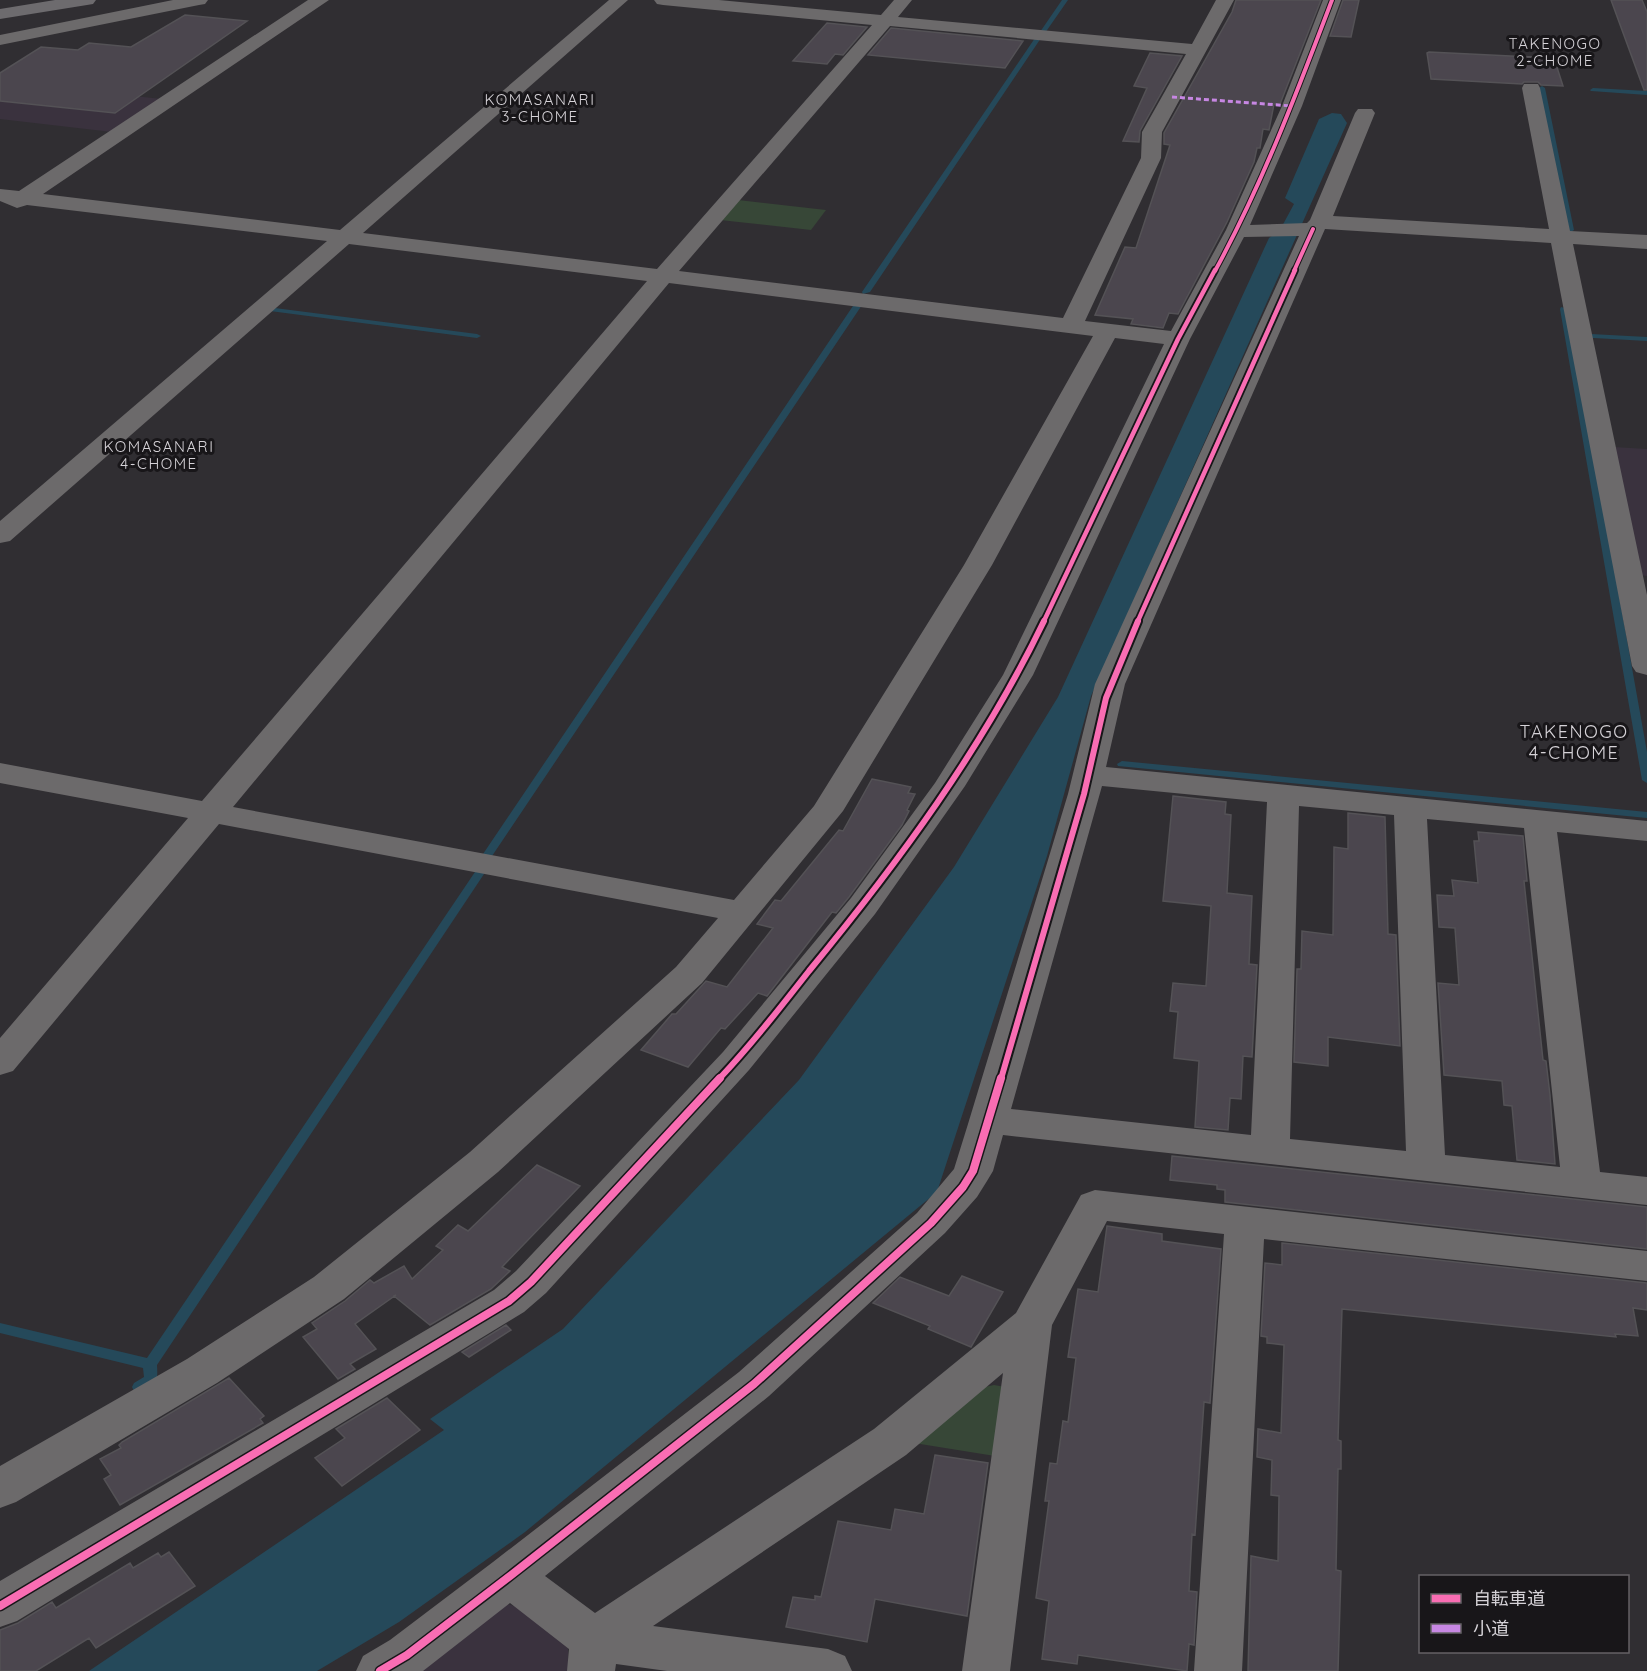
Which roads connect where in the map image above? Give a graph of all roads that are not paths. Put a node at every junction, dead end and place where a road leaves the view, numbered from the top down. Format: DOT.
graph roads {
  1 [pos="87,0"];
  2 [pos="200,0"];
  3 [pos="320,0"];
  4 [pos="601,0"];
  5 [pos="619,0"];
  6 [pos="663,0"];
  7 [pos="903,0"];
  8 [pos="1225,0"];
  9 [pos="1332,0"];
  10 [pos="0,14"];
  11 [pos="885,21"];
  12 [pos="0,40"];
  13 [pos="1199,50"];
  14 [pos="1531,88"];
  15 [pos="1365,113"];
  16 [pos="0,195"];
  17 [pos="24,198"];
  18 [pos="0,214"];
  19 [pos="1312,227"];
  20 [pos="1251,231"];
  21 [pos="323,234"];
  22 [pos="1560,236"];
  23 [pos="347,237"];
  24 [pos="1647,242"];
  25 [pos="664,275"];
  26 [pos="1071,325"];
  27 [pos="1108,330"];
  28 [pos="1178,339"];
  29 [pos="0,508"];
  30 [pos="0,535"];
  31 [pos="1647,666"];
  32 [pos="0,773"];
  33 [pos="1089,775"];
  34 [pos="1282,794"];
  35 [pos="1410,807"];
  36 [pos="211,812"];
  37 [pos="1539,820"];
  38 [pos="1647,831"];
  39 [pos="741,912"];
  40 [pos="0,1062"];
  41 [pos="988,1120"];
  42 [pos="1270,1151"];
  43 [pos="1426,1167"];
  44 [pos="1582,1184"];
  45 [pos="1647,1191"];
  46 [pos="1245,1222"];
  47 [pos="1647,1266"];
  48 [pos="1031,1325"];
  49 [pos="0,1490"];
  50 [pos="510,1576"];
  51 [pos="0,1606"];
  52 [pos="592,1656"];
  53 [pos="380,1671"];
  54 [pos="828,1671"];
  55 [pos="986,1671"];
  56 [pos="1218,1671"];
  1 -- 10 [label="main road"];
  2 -- 12 [label="street"];
  3 -- 17 [label="street"];
  4 -- 21 [label="street"];
  5 -- 23 [label="street"];
  6 -- 11 [label="street"];
  7 -- 11 [label="street"];
  8 -- 13 [label="street"];
  9 -- 20 [label="street"];
  11 -- 13 [label="street"];
  11 -- 25 [label="street"];
  13 -- 26 [label="street"];
  14 -- 22 [label="street"];
  15 -- 19 [label="street"];
  16 -- 17 [label="street"];
  17 -- 18 [label="street"];
  17 -- 21 [label="street"];
  19 -- 20 [label="street"];
  19 -- 22 [label="street"];
  19 -- 33 [label="street"];
  20 -- 28 [label="street"];
  21 -- 23 [label="street"];
  21 -- 29 [label="street"];
  22 -- 24 [label="street"];
  22 -- 31 [label="street"];
  23 -- 25 [label="street"];
  23 -- 30 [label="street"];
  25 -- 26 [label="street"];
  25 -- 36 [label="street"];
  26 -- 27 [label="street"];
  27 -- 28 [label="street"];
  27 -- 39 [label="street"];
  28 -- 51 [label="street"];
  32 -- 36 [label="street"];
  33 -- 34 [label="street"];
  33 -- 41 [label="street"];
  34 -- 35 [label="street"];
  34 -- 42 [label="street"];
  35 -- 37 [label="street"];
  35 -- 43 [label="street"];
  36 -- 39 [label="street"];
  36 -- 40 [label="street"];
  37 -- 38 [label="street"];
  37 -- 44 [label="street"];
  39 -- 49 [label="street"];
  41 -- 42 [label="street"];
  41 -- 50 [label="street"];
  42 -- 43 [label="street"];
  43 -- 44 [label="street"];
  44 -- 45 [label="street"];
  46 -- 47 [label="street"];
  46 -- 48 [label="street"];
  46 -- 56 [label="street"];
  48 -- 52 [label="street"];
  48 -- 55 [label="street"];
  50 -- 52 [label="street"];
  50 -- 53 [label="street"];
  52 -- 54 [label="street"];
}
